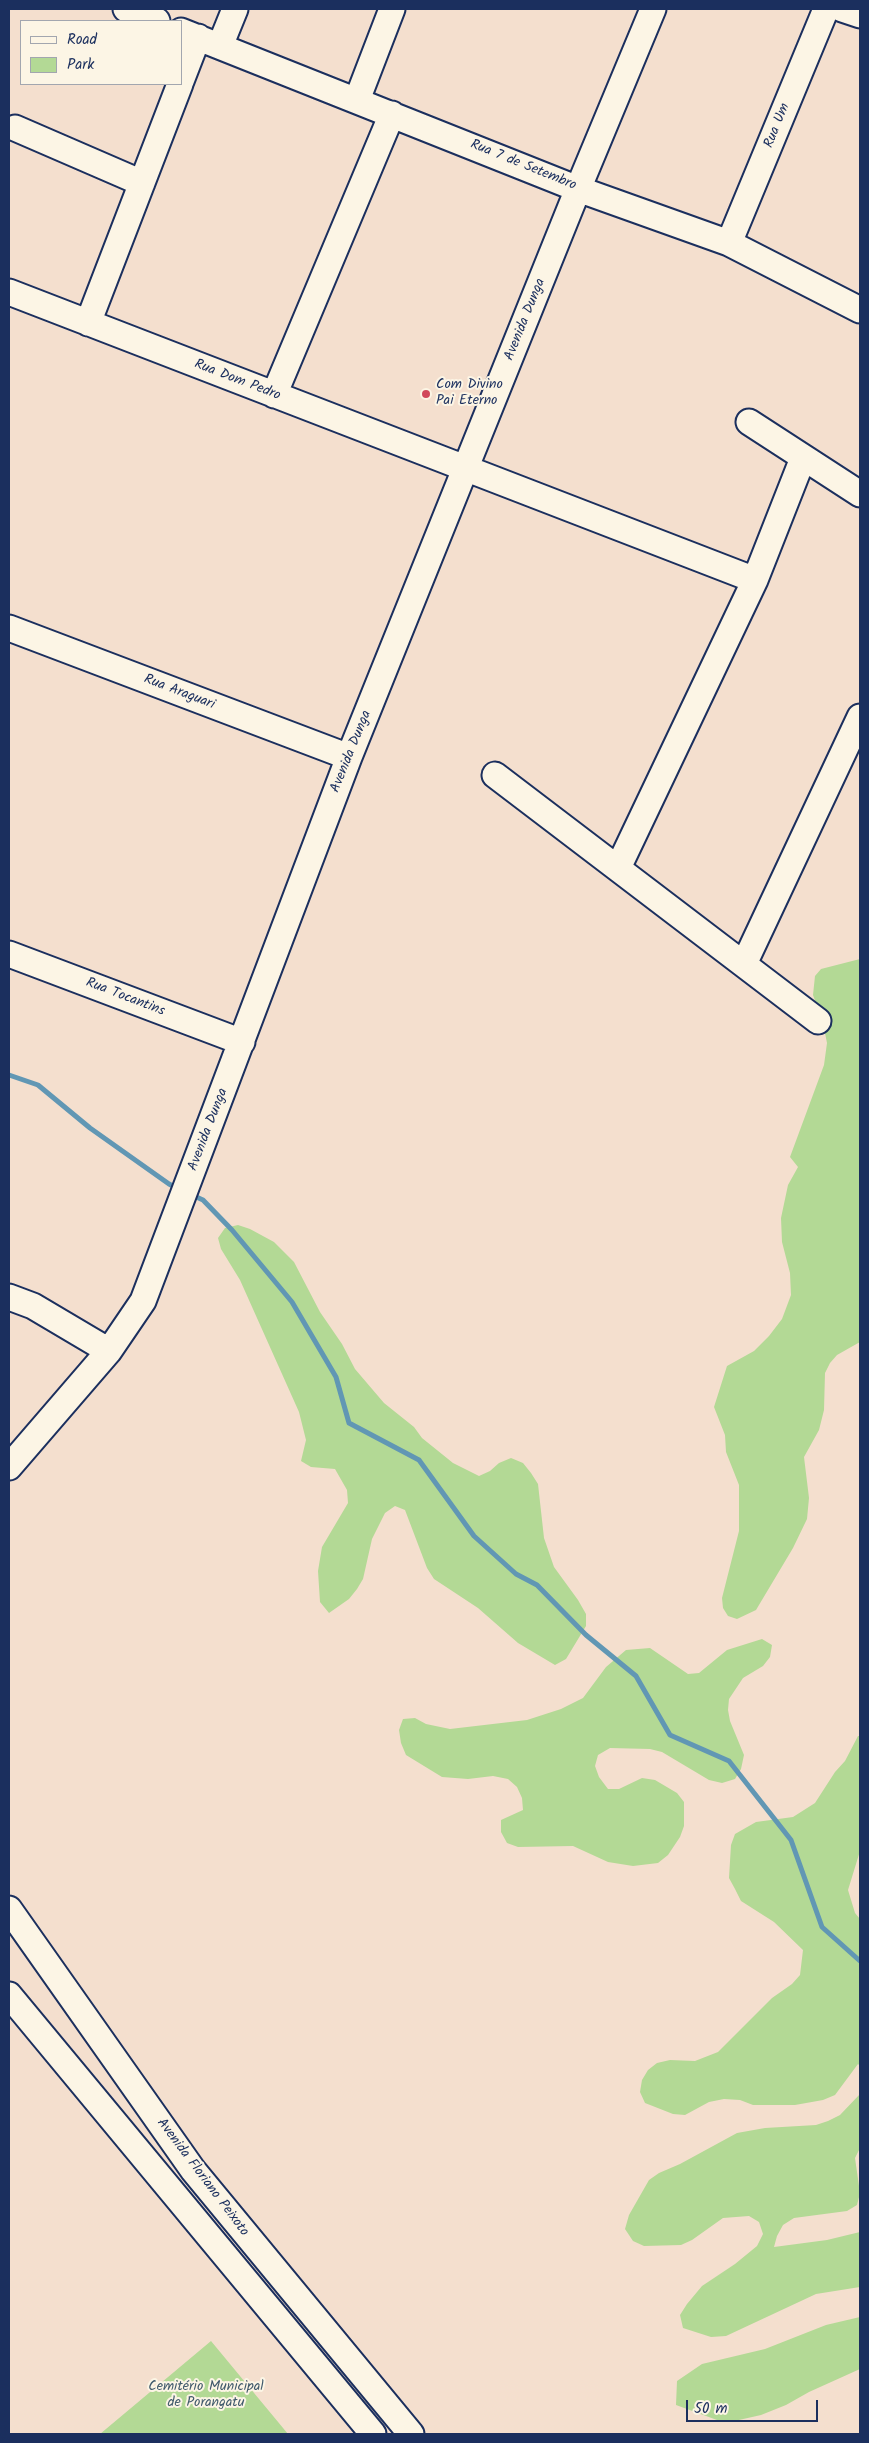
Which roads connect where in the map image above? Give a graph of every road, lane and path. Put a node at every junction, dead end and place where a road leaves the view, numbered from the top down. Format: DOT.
graph roads {
  1 [pos="126,9"];
  2 [pos="235,9"];
  3 [pos="392,9"];
  4 [pos="653,9"];
  5 [pos="826,9"];
  6 [pos="842,9"];
  7 [pos="860,15"];
  8 [pos="155,20"];
  9 [pos="200,38"];
  10 [pos="182,81"];
  11 [pos="180,85"];
  12 [pos="357,100"];
  13 [pos="392,114"];
  14 [pos="15,128"];
  15 [pos="142,183"];
  16 [pos="578,189"];
  17 [pos="729,243"];
  18 [pos="9,292"];
  19 [pos="860,310"];
  20 [pos="88,323"];
  21 [pos="274,396"];
  22 [pos="749,422"];
  23 [pos="803,458"];
  24 [pos="467,468"];
  25 [pos="860,494"];
  26 [pos="755,580"];
  27 [pos="9,628"];
  28 [pos="860,717"];
  29 [pos="349,757"];
  30 [pos="495,775"];
  31 [pos="618,868"];
  32 [pos="9,954"];
  33 [pos="744,964"];
  34 [pos="818,1021"];
  35 [pos="242,1042"];
  36 [pos="9,1297"];
  37 [pos="109,1351"];
  38 [pos="9,1467"];
  39 [pos="9,1909"];
  40 [pos="9,1995"];
  41 [pos="193,2170"];
  42 [pos="170,2189"];
  43 [pos="286,2285"];
  44 [pos="265,2304"];
  45 [pos="373,2434"];
  46 [pos="411,2434"];
  1 -- 8 [label="street"];
  2 -- 9 [label="street"];
  3 -- 12 [label="street"];
  4 -- 16 [label="street, Avenida Dunga"];
  5 -- 17 [label="street, Rua Um"];
  6 -- 7 [label="street"];
  9 -- 10 [label="street"];
  9 -- 12 [label="street, Rua 7 de Setembro"];
  11 -- 15 [label="street"];
  12 -- 13 [label="street, Rua 7 de Setembro"];
  13 -- 16 [label="street, Rua 7 de Setembro"];
  13 -- 21 [label="street"];
  14 -- 15 [label="street"];
  15 -- 20 [label="street"];
  16 -- 17 [label="street, Rua 7 de Setembro"];
  16 -- 24 [label="street, Avenida Dunga"];
  17 -- 19 [label="street, Rua 7 de Setembro"];
  18 -- 20 [label="street, Rua Dom Pedro"];
  20 -- 21 [label="street, Rua Dom Pedro"];
  21 -- 24 [label="street, Rua Dom Pedro"];
  22 -- 23 [label="street"];
  23 -- 25 [label="street"];
  23 -- 26 [label="street"];
  24 -- 26 [label="street, Rua Dom Pedro"];
  24 -- 29 [label="street, Avenida Dunga"];
  26 -- 31 [label="street"];
  27 -- 29 [label="street, Rua Araguari"];
  28 -- 33 [label="street"];
  29 -- 35 [label="street, Avenida Dunga"];
  30 -- 31 [label="street"];
  31 -- 33 [label="street"];
  32 -- 35 [label="street, Rua Tocantins"];
  33 -- 34 [label="street"];
  35 -- 37 [label="street, Avenida Dunga"];
  36 -- 37 [label="street"];
  37 -- 38 [label="street, Avenida Dunga"];
  39 -- 41 [label="street, Avenida Floriano Peixoto"];
  40 -- 42 [label="street, Avenida Floriano Peixoto"];
  41 -- 42 [label="street"];
  41 -- 43 [label="street, Avenida Floriano Peixoto"];
  42 -- 44 [label="street, Avenida Floriano Peixoto"];
  43 -- 44 [label="street"];
  43 -- 46 [label="street, Avenida Floriano Peixoto"];
  44 -- 45 [label="street, Avenida Floriano Peixoto"];
}
